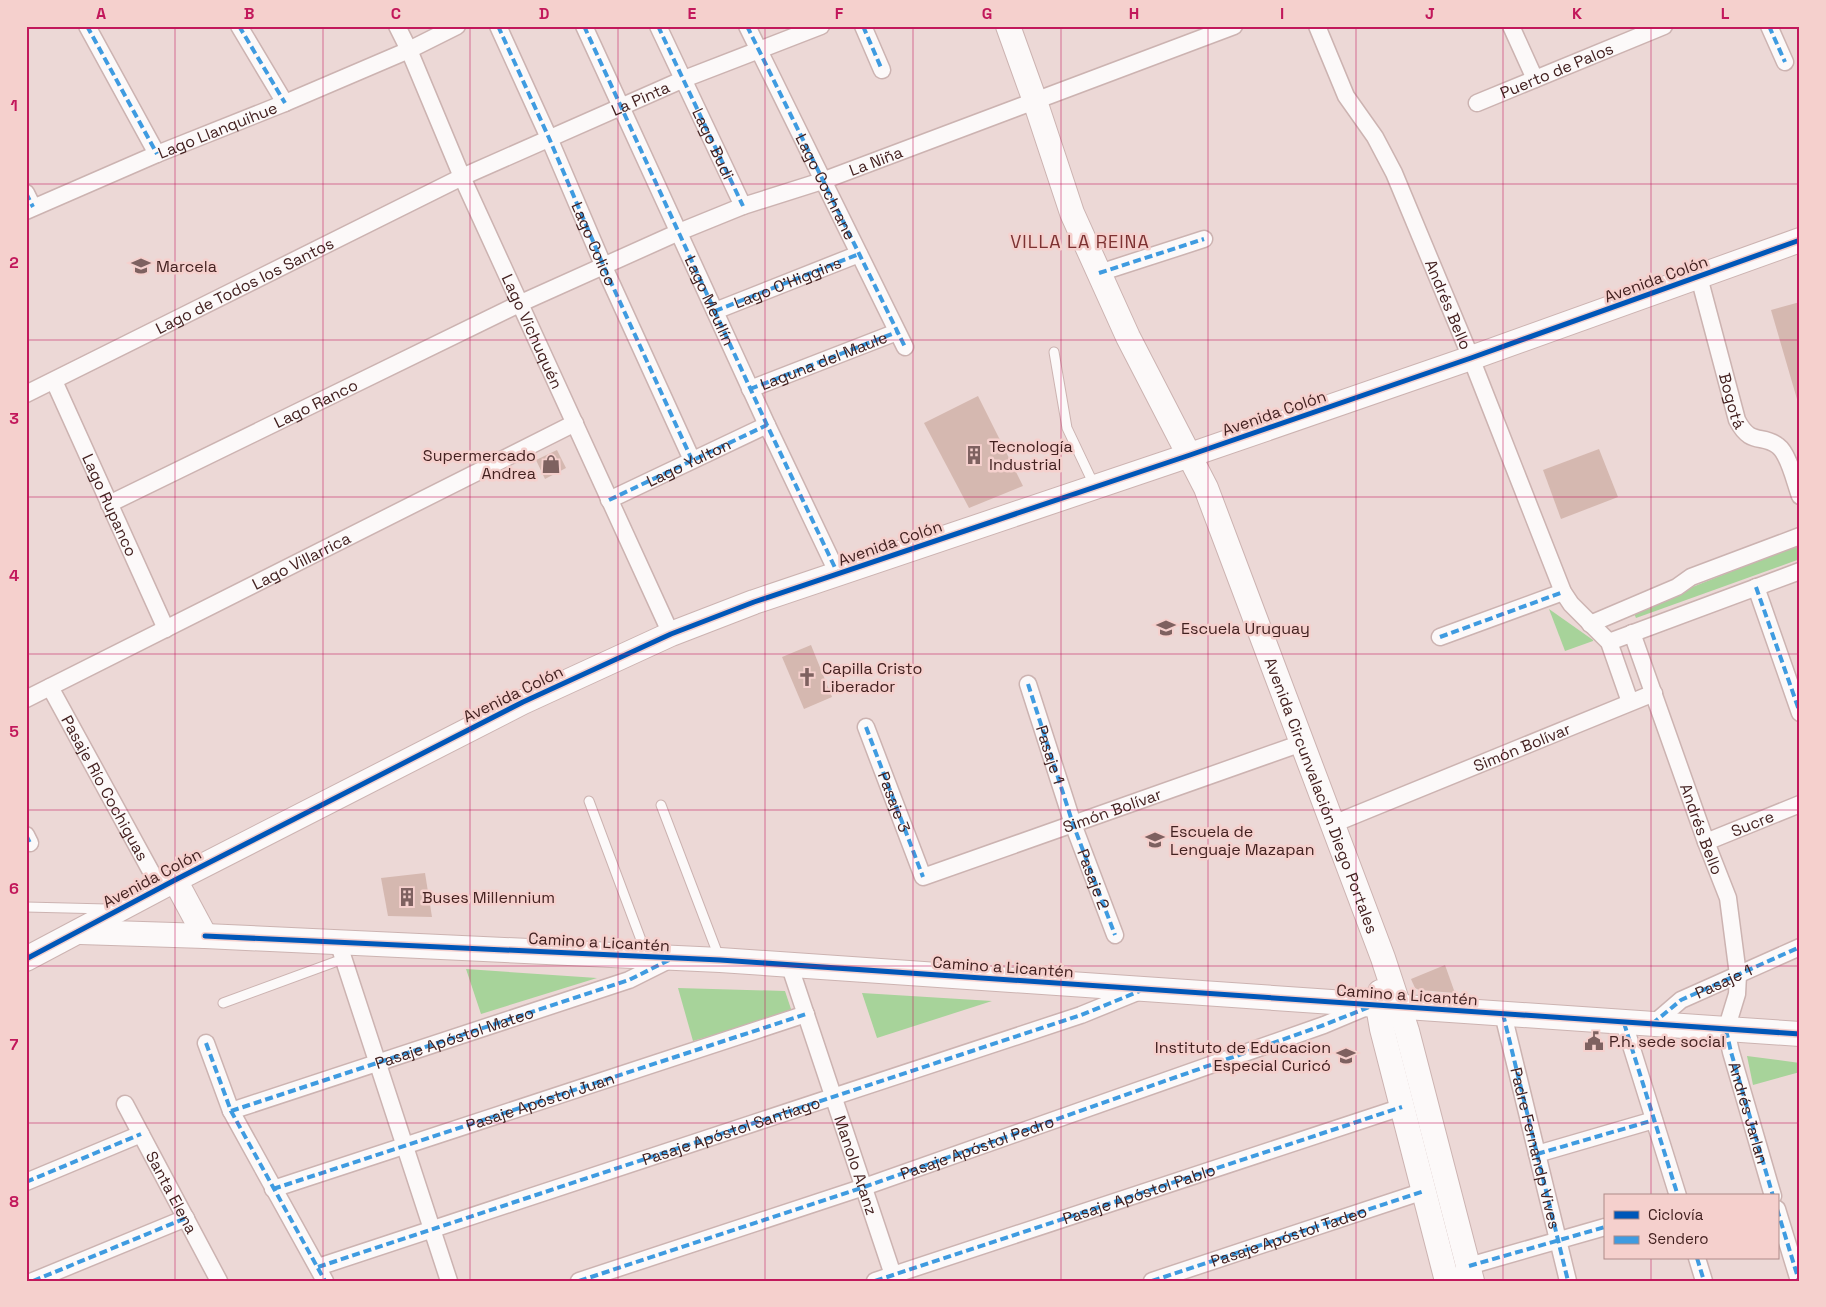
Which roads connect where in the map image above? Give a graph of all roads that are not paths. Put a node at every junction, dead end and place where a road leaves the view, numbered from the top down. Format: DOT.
graph roads {
  1 [pos="87,26"];
  2 [pos="239,26"];
  3 [pos="397,26"];
  4 [pos="457,26"];
  5 [pos="498,26"];
  6 [pos="584,26"];
  7 [pos="658,26"];
  8 [pos="747,26"];
  9 [pos="821,26"];
  10 [pos="863,26"];
  11 [pos="1008,26"];
  12 [pos="1234,26"];
  13 [pos="1317,26"];
  14 [pos="1511,26"];
  15 [pos="1664,26"];
  16 [pos="1769,26"];
  17 [pos="409,50"];
  18 [pos="760,50"];
  19 [pos="1785,62"];
  20 [pos="882,70"];
  21 [pos="684,79"];
  22 [pos="1535,79"];
  23 [pos="1034,101"];
  24 [pos="285,103"];
  25 [pos="1477,103"];
  26 [pos="622,106"];
  27 [pos="549,138"];
  28 [pos="158,154"];
  29 [pos="462,177"];
  30 [pos="822,181"];
  31 [pos="29,203"];
  32 [pos="743,206"];
  33 [pos="680,232"];
  34 [pos="1204,239"];
  35 [pos="1800,240"];
  36 [pos="859,254"];
  37 [pos="604,267"];
  38 [pos="1098,274"];
  39 [pos="1699,277"];
  40 [pos="521,303"];
  41 [pos="715,311"];
  42 [pos="897,332"];
  43 [pos="905,347"];
  44 [pos="1054,352"];
  45 [pos="1471,358"];
  46 [pos="54,381"];
  47 [pos="750,389"];
  48 [pos="26,394"];
  49 [pos="575,423"];
  50 [pos="767,426"];
  51 [pos="1190,455"];
  52 [pos="692,460"];
  53 [pos="1096,487"];
  54 [pos="1800,496"];
  55 [pos="609,500"];
  56 [pos="109,504"];
  57 [pos="1800,536"];
  58 [pos="1800,571"];
  59 [pos="838,574"];
  60 [pos="1756,587"];
  61 [pos="1563,592"];
  62 [pos="1590,624"];
  63 [pos="166,629"];
  64 [pos="1632,633"];
  65 [pos="671,634"];
  66 [pos="1440,637"];
  67 [pos="1609,642"];
  68 [pos="1028,684"];
  69 [pos="50,687"];
  70 [pos="1654,693"];
  71 [pos="26,699"];
  72 [pos="1630,702"];
  73 [pos="1800,712"];
  74 [pos="866,727"];
  75 [pos="1302,743"];
  76 [pos="589,801"];
  77 [pos="1800,804"];
  78 [pos="661,805"];
  79 [pos="1073,824"];
  80 [pos="1333,824"];
  81 [pos="1706,842"];
  82 [pos="923,877"];
  83 [pos="168,884"];
  84 [pos="26,907"];
  85 [pos="119,910"];
  86 [pos="78,932"];
  87 [pos="1115,935"];
  88 [pos="205,936"];
  89 [pos="1800,947"];
  90 [pos="340,950"];
  91 [pos="647,956"];
  92 [pos="26,958"];
  93 [pos="674,958"];
  94 [pos="720,960"];
  95 [pos="789,964"];
  96 [pos="1738,975"];
  97 [pos="1144,990"];
  98 [pos="223,1003"];
  99 [pos="1383,1006"];
  100 [pos="806,1014"];
  101 [pos="1503,1014"];
  102 [pos="1624,1023"];
  103 [pos="1652,1025"];
  104 [pos="1726,1030"];
  105 [pos="1800,1034"];
  106 [pos="206,1043"];
  107 [pos="377,1063"];
  108 [pos="834,1097"];
  109 [pos="125,1104"];
  110 [pos="1402,1107"];
  111 [pos="231,1111"];
  112 [pos="1654,1120"];
  113 [pos="141,1134"];
  114 [pos="404,1146"];
  115 [pos="1536,1154"];
  116 [pos="26,1182"];
  117 [pos="864,1187"];
  118 [pos="273,1189"];
  119 [pos="1424,1191"];
  120 [pos="1677,1194"];
  121 [pos="1772,1194"];
  122 [pos="1778,1212"];
  123 [pos="186,1218"];
  124 [pos="1604,1227"];
  125 [pos="432,1229"];
  126 [pos="1558,1240"];
  127 [pos="1698,1260"];
  128 [pos="321,1274"];
  129 [pos="1465,1276"];
  130 [pos="894,1278"];
  131 [pos="33,1281"];
  132 [pos="219,1281"];
  133 [pos="449,1281"];
  134 [pos="580,1281"];
  135 [pos="875,1281"];
  136 [pos="1152,1281"];
  137 [pos="1447,1281"];
  138 [pos="1568,1281"];
  139 [pos="1704,1281"];
  140 [pos="1798,1281"];
  1 -- 28 [label="street"];
  2 -- 24 [label="street"];
  3 -- 17 [label="street, Lago Vichuquén"];
  4 -- 17 [label="street, Lago Llanquihue"];
  5 -- 27 [label="street, Lago Colico"];
  6 -- 26 [label="street, Lago Meullín"];
  7 -- 21 [label="street, Lago Budi"];
  8 -- 18 [label="street, Lago Cochrane"];
  9 -- 18 [label="street, La Pinta"];
  10 -- 20 [label="street"];
  11 -- 23 [label="street, Avenida Circunvalación Diego Portales"];
  12 -- 23 [label="street, La Niña"];
  13 -- 45 [label="street, Andrés Bello"];
  14 -- 22 [label="street"];
  15 -- 22 [label="street, Puerto de Palos"];
  16 -- 19 [label="street"];
  17 -- 24 [label="street, Lago Llanquihue"];
  17 -- 29 [label="street, Lago Vichuquén"];
  18 -- 21 [label="street, La Pinta"];
  18 -- 30 [label="street, Lago Cochrane"];
  21 -- 26 [label="street, La Pinta"];
  21 -- 32 [label="street, Lago Budi"];
  22 -- 25 [label="street, Puerto de Palos"];
  23 -- 30 [label="street, La Niña"];
  23 -- 38 [label="street, Avenida Circunvalación Diego Portales"];
  24 -- 28 [label="street, Lago Llanquihue"];
  26 -- 27 [label="street, La Pinta"];
  26 -- 33 [label="street, Lago Meullín"];
  27 -- 29 [label="street, La Pinta"];
  27 -- 37 [label="street, Lago Colico"];
  28 -- 31 [label="street, Lago Llanquihue"];
  29 -- 40 [label="street, Lago Vichuquén"];
  29 -- 46 [label="street, Lago de Todos los Santos"];
  30 -- 32 [label="street, La Niña"];
  30 -- 36 [label="street, Lago Cochrane"];
  32 -- 33 [label="street, La Niña"];
  33 -- 37 [label="street, La Niña"];
  33 -- 41 [label="street, Lago Meullín"];
  34 -- 38 [label="street"];
  35 -- 39 [label="street, Avenida Colón"];
  36 -- 41 [label="street, Lago O'Higgins"];
  36 -- 42 [label="street, Lago Cochrane"];
  37 -- 40 [label="street, La Niña"];
  37 -- 52 [label="street, Lago Colico"];
  38 -- 51 [label="street, Avenida Circunvalación Diego Portales"];
  39 -- 45 [label="street, Avenida Colón"];
  39 -- 54 [label="street, Bogotá"];
  40 -- 49 [label="street, Lago Vichuquén"];
  40 -- 56 [label="street, Lago Ranco"];
  41 -- 47 [label="street, Lago Meullín"];
  42 -- 43 [label="street, Lago Cochrane"];
  42 -- 47 [label="street, Laguna del Maule"];
  44 -- 53 [label="lane"];
  45 -- 51 [label="street, Avenida Colón"];
  45 -- 61 [label="street, Andrés Bello"];
  46 -- 48 [label="street, Lago de Todos los Santos"];
  46 -- 56 [label="street, Lago Rupanco"];
  47 -- 50 [label="street, Lago Meullín"];
  49 -- 55 [label="street, Lago Vichuquén"];
  49 -- 63 [label="street, Lago Villarrica"];
  50 -- 52 [label="street, Lago Yulton"];
  50 -- 59 [label="street, Lago Meullín"];
  51 -- 53 [label="street, Avenida Colón"];
  51 -- 75 [label="street, Avenida Circunvalación Diego Portales"];
  52 -- 55 [label="street, Lago Yulton"];
  53 -- 59 [label="street, Avenida Colón"];
  55 -- 65 [label="street, Lago Vichuquén"];
  56 -- 63 [label="street, Lago Rupanco"];
  57 -- 62 [label="street"];
  58 -- 60 [label="street"];
  59 -- 65 [label="street, Avenida Colón"];
  60 -- 64 [label="street"];
  60 -- 73 [label="street"];
  61 -- 62 [label="street, Andrés Bello"];
  61 -- 66 [label="street"];
  62 -- 67 [label="street, Andrés Bello"];
  63 -- 69 [label="street, Lago Villarrica"];
  64 -- 67 [label="street"];
  64 -- 70 [label="street, Andrés Bello"];
  65 -- 83 [label="street, Avenida Colón"];
  67 -- 72 [label="street, Andrés Bello"];
  68 -- 79 [label="street, Pasaje 1"];
  69 -- 71 [label="street, Lago Villarrica"];
  69 -- 83 [label="street, Pasaje Río Cochiguas"];
  70 -- 72 [label="street, Simón Bolívar"];
  70 -- 81 [label="street, Andrés Bello"];
  72 -- 80 [label="street, Simón Bolívar"];
  74 -- 82 [label="street, Pasaje 3"];
  75 -- 79 [label="street, Simón Bolívar"];
  75 -- 80 [label="street, Avenida Circunvalación Diego Portales"];
  76 -- 91 [label="lane"];
  77 -- 81 [label="street, Sucre"];
  78 -- 94 [label="lane"];
  79 -- 82 [label="street, Simón Bolívar"];
  79 -- 87 [label="street, Pasaje 2"];
  80 -- 99 [label="street, Avenida Circunvalación Diego Portales"];
  81 -- 96 [label="street, Andrés Bello"];
  83 -- 85 [label="street, Avenida Colón"];
  83 -- 88 [label="street"];
  84 -- 85 [label="lane"];
  85 -- 86 [label="street, Avenida Colón"];
  86 -- 88 [label="street, Camino a Licantén"];
  86 -- 92 [label="street, Avenida Colón"];
  88 -- 90 [label="street, Camino a Licantén"];
  89 -- 96 [label="street, Pasaje 1"];
  90 -- 91 [label="street, Camino a Licantén"];
  90 -- 98 [label="lane"];
  90 -- 107 [label="street"];
  91 -- 93 [label="street, Camino a Licantén"];
  93 -- 94 [label="street, Camino a Licantén"];
  93 -- 107 [label="street, Pasaje Apóstol Mateo"];
  94 -- 95 [label="street, Camino a Licantén"];
  95 -- 97 [label="street, Camino a Licantén"];
  95 -- 100 [label="street, Manolo Aranz"];
  96 -- 103 [label="street, Pasaje 1"];
  96 -- 104 [label="street, Andrés Bello"];
  97 -- 99 [label="street, Camino a Licantén"];
  97 -- 108 [label="street, Pasaje Apóstol Santiago"];
  99 -- 101 [label="street, Camino a Licantén"];
  99 -- 110 [label="street, Avenida Circunvalación Diego Portales"];
  99 -- 117 [label="street, Pasaje Apóstol Pedro"];
  99 -- 129 [label="street, Avenida Circunvalación Diego Portales"];
  100 -- 108 [label="street, Manolo Aranz"];
  100 -- 114 [label="street, Pasaje Apóstol Juan"];
  101 -- 102 [label="street, Camino a Licantén"];
  101 -- 115 [label="street, Padre Fernandp Vives"];
  102 -- 103 [label="street, Camino a Licantén"];
  102 -- 112 [label="street"];
  103 -- 104 [label="street, Camino a Licantén"];
  104 -- 105 [label="street, Camino a Licantén"];
  104 -- 121 [label="street, Andrés Jarlan"];
  106 -- 111 [label="street"];
  107 -- 111 [label="street, Pasaje Apóstol Mateo"];
  107 -- 114 [label="street"];
  108 -- 117 [label="street, Manolo Aranz"];
  108 -- 125 [label="street, Pasaje Apóstol Santiago"];
  109 -- 113 [label="street, Santa Elena"];
  110 -- 119 [label="street, Avenida Circunvalación Diego Portales"];
  110 -- 130 [label="street, Pasaje Apóstol Pablo"];
  111 -- 118 [label="street"];
  112 -- 115 [label="street"];
  112 -- 120 [label="street"];
  113 -- 116 [label="street"];
  113 -- 123 [label="street, Santa Elena"];
  114 -- 118 [label="street, Pasaje Apóstol Juan"];
  114 -- 125 [label="street"];
  115 -- 126 [label="street, Padre Fernandp Vives"];
  117 -- 130 [label="street, Manolo Aranz"];
  117 -- 134 [label="street, Pasaje Apóstol Pedro"];
  118 -- 128 [label="street"];
  119 -- 136 [label="street, Pasaje Apóstol Tadeo"];
  119 -- 137 [label="street, Avenida Circunvalación Diego Portales"];
  122 -- 140 [label="street"];
  123 -- 131 [label="street"];
  123 -- 132 [label="street, Santa Elena"];
  124 -- 126 [label="street"];
  125 -- 128 [label="street, Pasaje Apóstol Santiago"];
  125 -- 133 [label="street"];
  126 -- 129 [label="street"];
  126 -- 138 [label="street, Padre Fernandp Vives"];
  127 -- 139 [label="street"];
  130 -- 135 [label="street, Pasaje Apóstol Pablo"];
}
